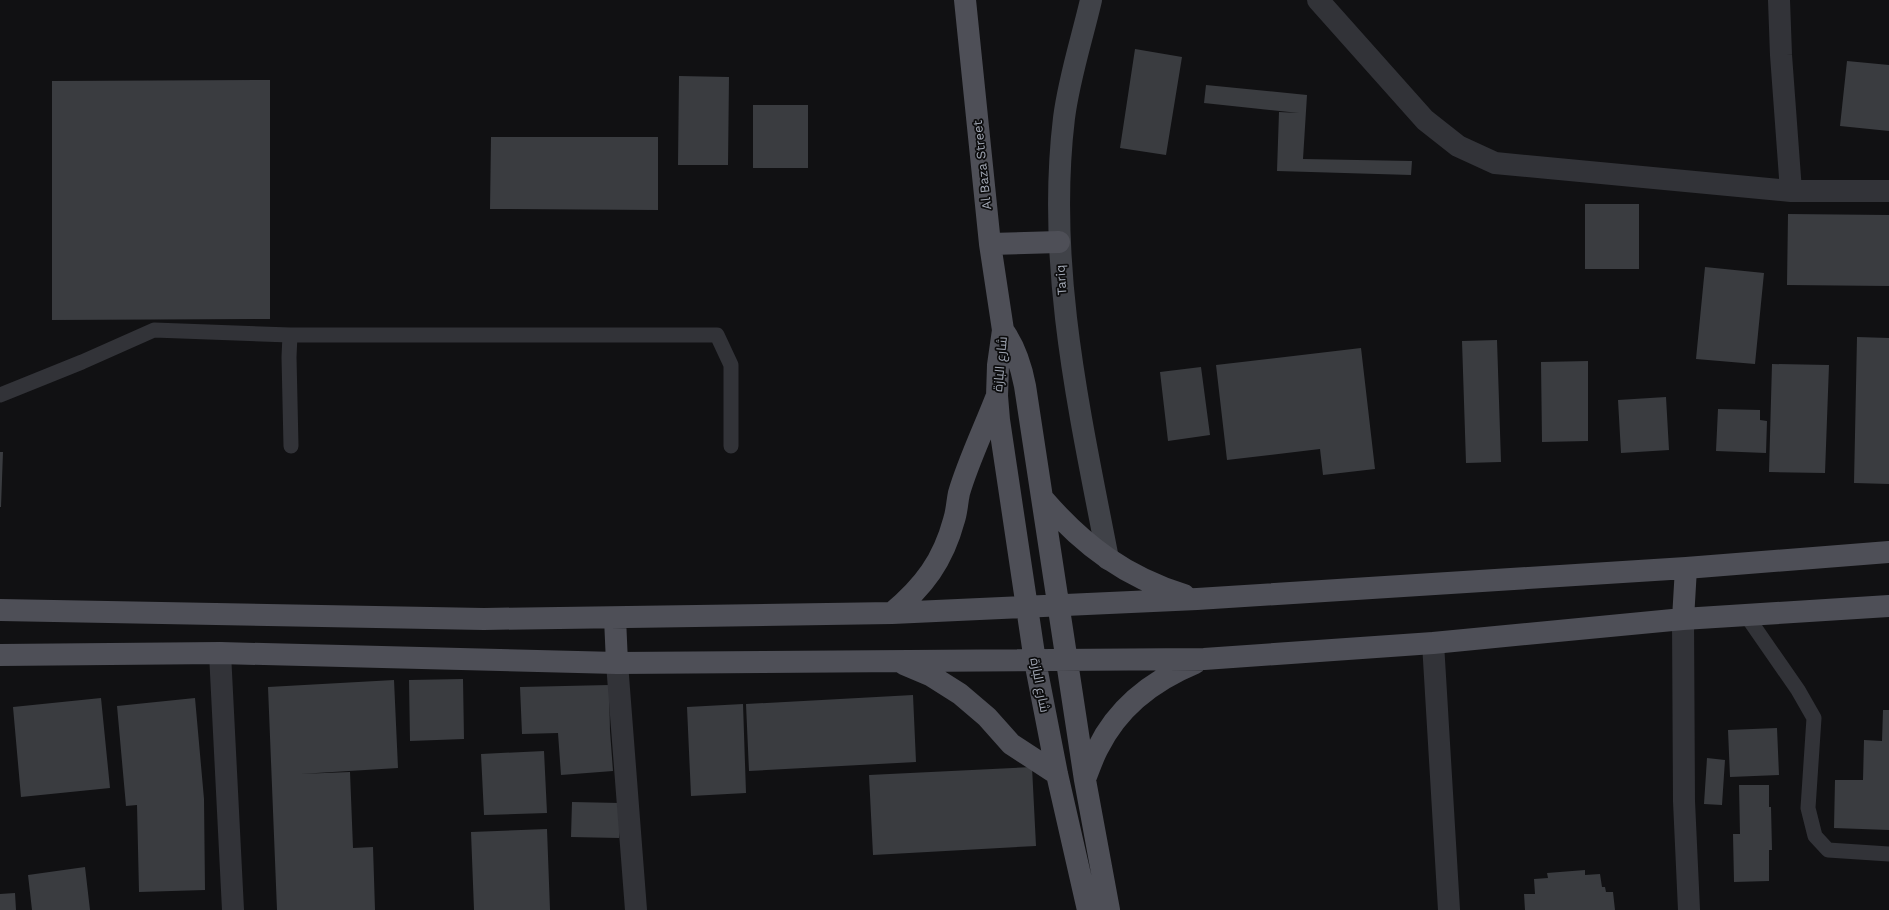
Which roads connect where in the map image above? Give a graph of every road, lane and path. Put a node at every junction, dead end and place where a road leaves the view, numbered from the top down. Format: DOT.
graph roads {
  1 [pos="965,0"];
  2 [pos="1092,0"];
  3 [pos="1318,0"];
  4 [pos="1780,0"];
  5 [pos="1791,191"];
  6 [pos="1889,191"];
  7 [pos="1059,242"];
  8 [pos="990,244"];
  9 [pos="1003,330"];
  10 [pos="290,335"];
  11 [pos="0,395"];
  12 [pos="997,396"];
  13 [pos="290,446"];
  14 [pos="732,446"];
  15 [pos="1044,500"];
  16 [pos="1889,552"];
  17 [pos="1108,559"];
  18 [pos="1686,568"];
  19 [pos="1197,599"];
  20 [pos="1059,605"];
  21 [pos="1889,606"];
  22 [pos="1027,608"];
  23 [pos="0,610"];
  24 [pos="892,613"];
  25 [pos="1746,615"];
  26 [pos="615,618"];
  27 [pos="1683,619"];
  28 [pos="1433,643"];
  29 [pos="220,652"];
  30 [pos="0,655"];
  31 [pos="1204,659"];
  32 [pos="1067,660"];
  33 [pos="898,661"];
  34 [pos="1035,661"];
  35 [pos="617,663"];
  36 [pos="1057,774"];
  37 [pos="1085,780"];
  38 [pos="1889,854"];
  39 [pos="233,910"];
  40 [pos="636,910"];
  41 [pos="1088,910"];
  42 [pos="1109,910"];
  43 [pos="1449,910"];
  44 [pos="1689,910"];
  1 -- 8 [label="main road, Al Baza Street"];
  2 -- 7 [label="main road, Tariq"];
  3 -- 5 [label="street"];
  4 -- 5 [label="street"];
  5 -- 6 [label="street"];
  7 -- 8 [label="main road"];
  7 -- 17 [label="main road, Tariq"];
  8 -- 9 [label="main road, Al Baza Street"];
  9 -- 12 [label="main road, شارع البازة"];
  9 -- 15 [label="main road, شارع البازة"];
  10 -- 11 [label="lane"];
  10 -- 13 [label="lane"];
  10 -- 14 [label="lane"];
  12 -- 22 [label="main road, شارع البازة"];
  12 -- 24 [label="main road"];
  15 -- 17 [label="main road"];
  15 -- 20 [label="main road, شارع البازة"];
  16 -- 18 [label="main road"];
  17 -- 19 [label="main road"];
  18 -- 19 [label="main road"];
  18 -- 27 [label="main road"];
  19 -- 20 [label="main road"];
  20 -- 22 [label="main road"];
  20 -- 32 [label="main road, شارع البازة"];
  21 -- 25 [label="main road"];
  22 -- 24 [label="main road"];
  22 -- 34 [label="main road, شارع البازة"];
  23 -- 26 [label="main road"];
  24 -- 26 [label="main road"];
  25 -- 27 [label="main road"];
  25 -- 38 [label="lane"];
  26 -- 35 [label="main road"];
  27 -- 28 [label="main road"];
  27 -- 44 [label="street"];
  28 -- 31 [label="main road"];
  28 -- 43 [label="street"];
  29 -- 30 [label="main road"];
  29 -- 35 [label="main road"];
  29 -- 39 [label="street"];
  31 -- 32 [label="main road"];
  31 -- 37 [label="main road"];
  32 -- 34 [label="main road"];
  32 -- 37 [label="main road, شارع البازة"];
  33 -- 34 [label="main road"];
  33 -- 35 [label="main road"];
  33 -- 36 [label="main road"];
  34 -- 36 [label="main road, شارع البازة"];
  35 -- 40 [label="street"];
  36 -- 41 [label="main road, شارع البازة"];
  37 -- 42 [label="main road, شارع البازة"];
}
